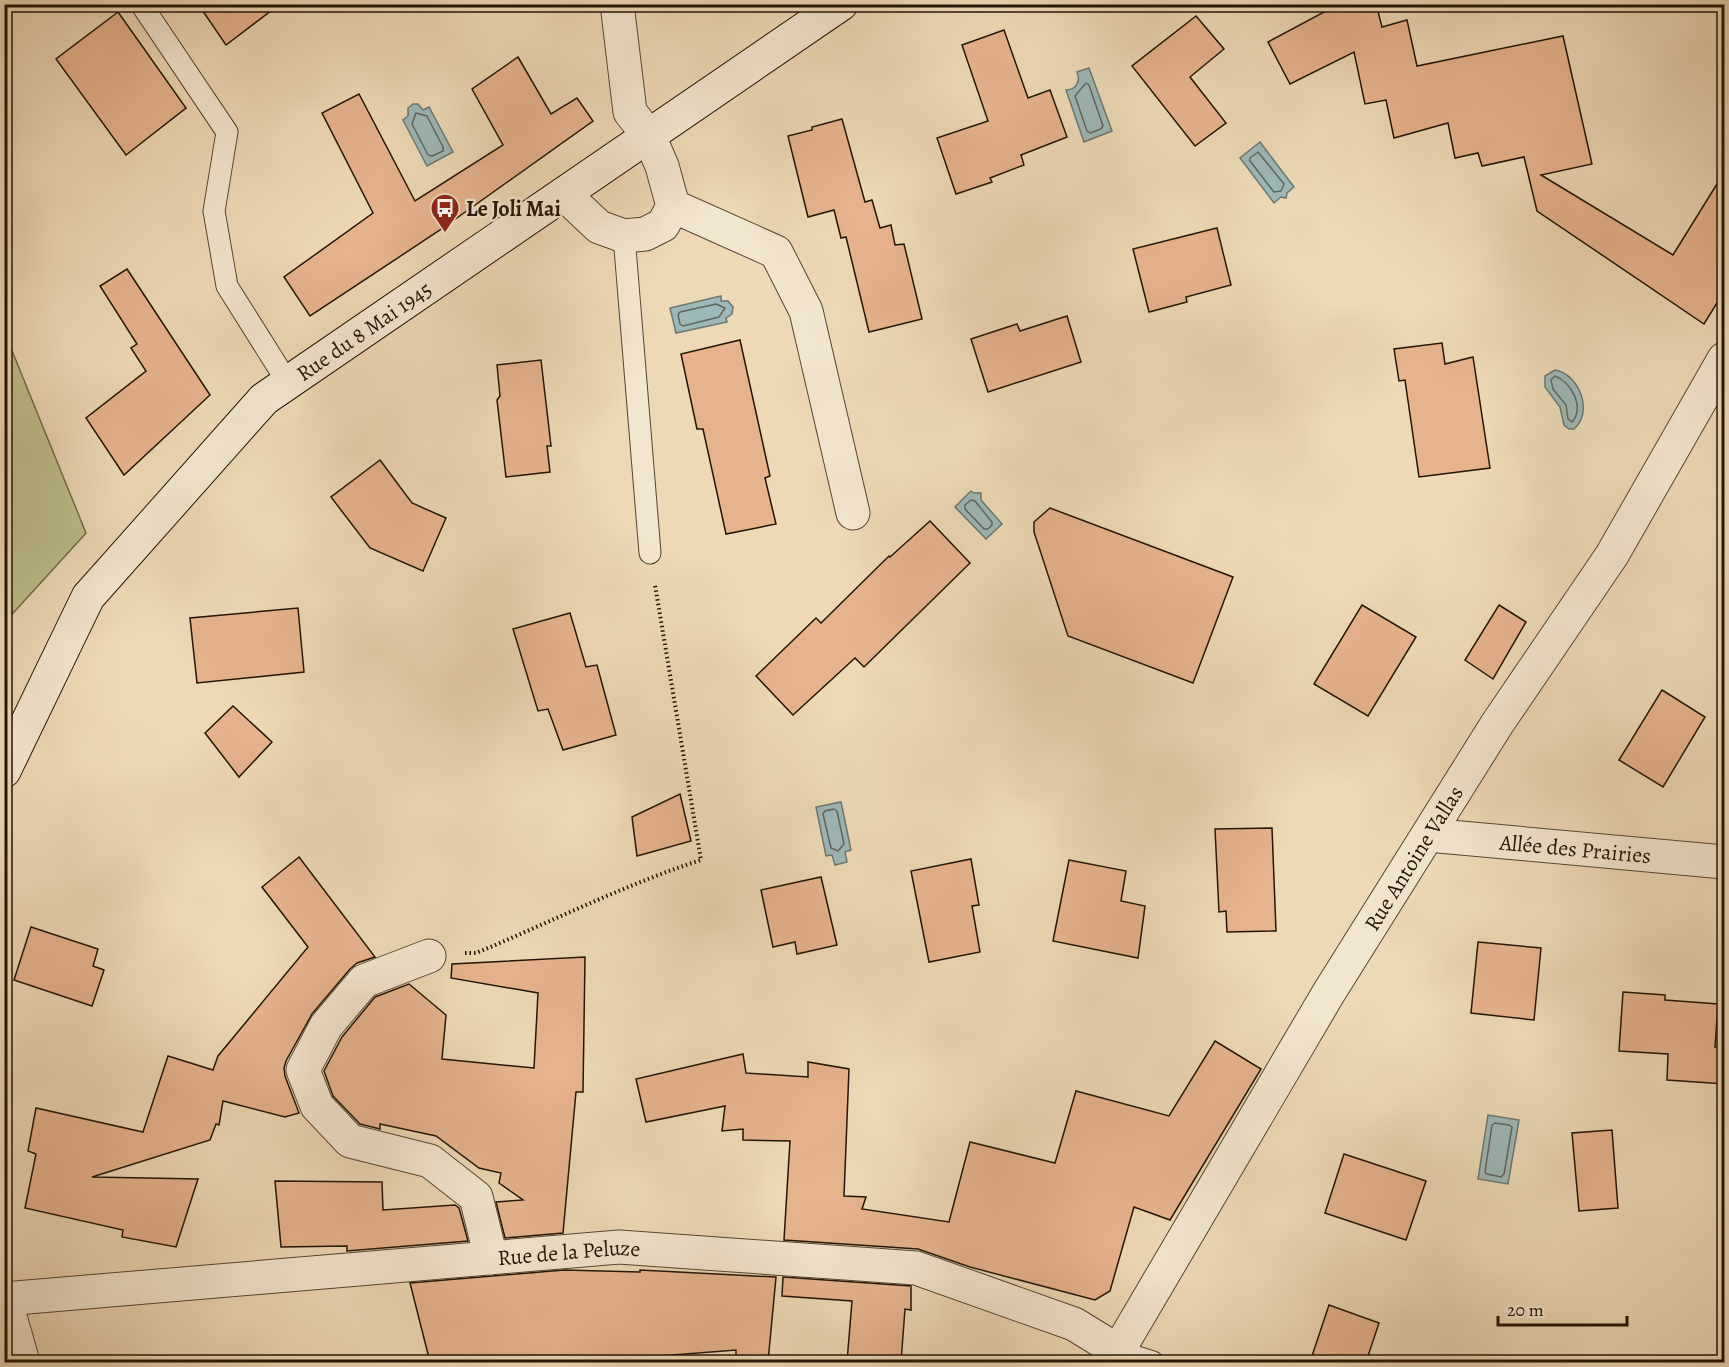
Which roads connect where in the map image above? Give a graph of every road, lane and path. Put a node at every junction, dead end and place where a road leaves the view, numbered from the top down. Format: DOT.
graph roads {
  1 [pos="141,4"];
  2 [pos="617,4"];
  3 [pos="841,4"];
  4 [pos="649,136"];
  5 [pos="564,194"];
  6 [pos="673,206"];
  7 [pos="624,236"];
  8 [pos="1725,359"];
  9 [pos="288,383"];
  10 [pos="853,513"];
  11 [pos="650,554"];
  12 [pos="4,771"];
  13 [pos="1428,835"];
  14 [pos="1725,862"];
  15 [pos="429,956"];
  16 [pos="491,1258"];
  17 [pos="5,1299"];
  18 [pos="1117,1357"];
  19 [pos="23,1362"];
  20 [pos="1153,1362"];
  1 -- 9 [label="lane"];
  2 -- 4 [label="street"];
  3 -- 4 [label="street, Rue du 8 Mai 1945"];
  4 -- 5 [label="street, Rue du 8 Mai 1945"];
  4 -- 6 [label="street"];
  5 -- 7 [label="street"];
  5 -- 9 [label="street, Rue du 8 Mai 1945"];
  6 -- 7 [label="street"];
  6 -- 10 [label="street"];
  7 -- 11 [label="lane"];
  8 -- 13 [label="street, Rue Antoine Vallas"];
  9 -- 12 [label="street, Rue du 8 Mai 1945"];
  11 -- 15 [label="path"];
  13 -- 14 [label="street, Allée des Prairies"];
  13 -- 18 [label="street, Rue Antoine Vallas"];
  15 -- 16 [label="street"];
  16 -- 17 [label="street, Rue de la Peluze"];
  16 -- 18 [label="street, Rue de la Peluze"];
  17 -- 19 [label="street"];
  18 -- 20 [label="lane"];
}
